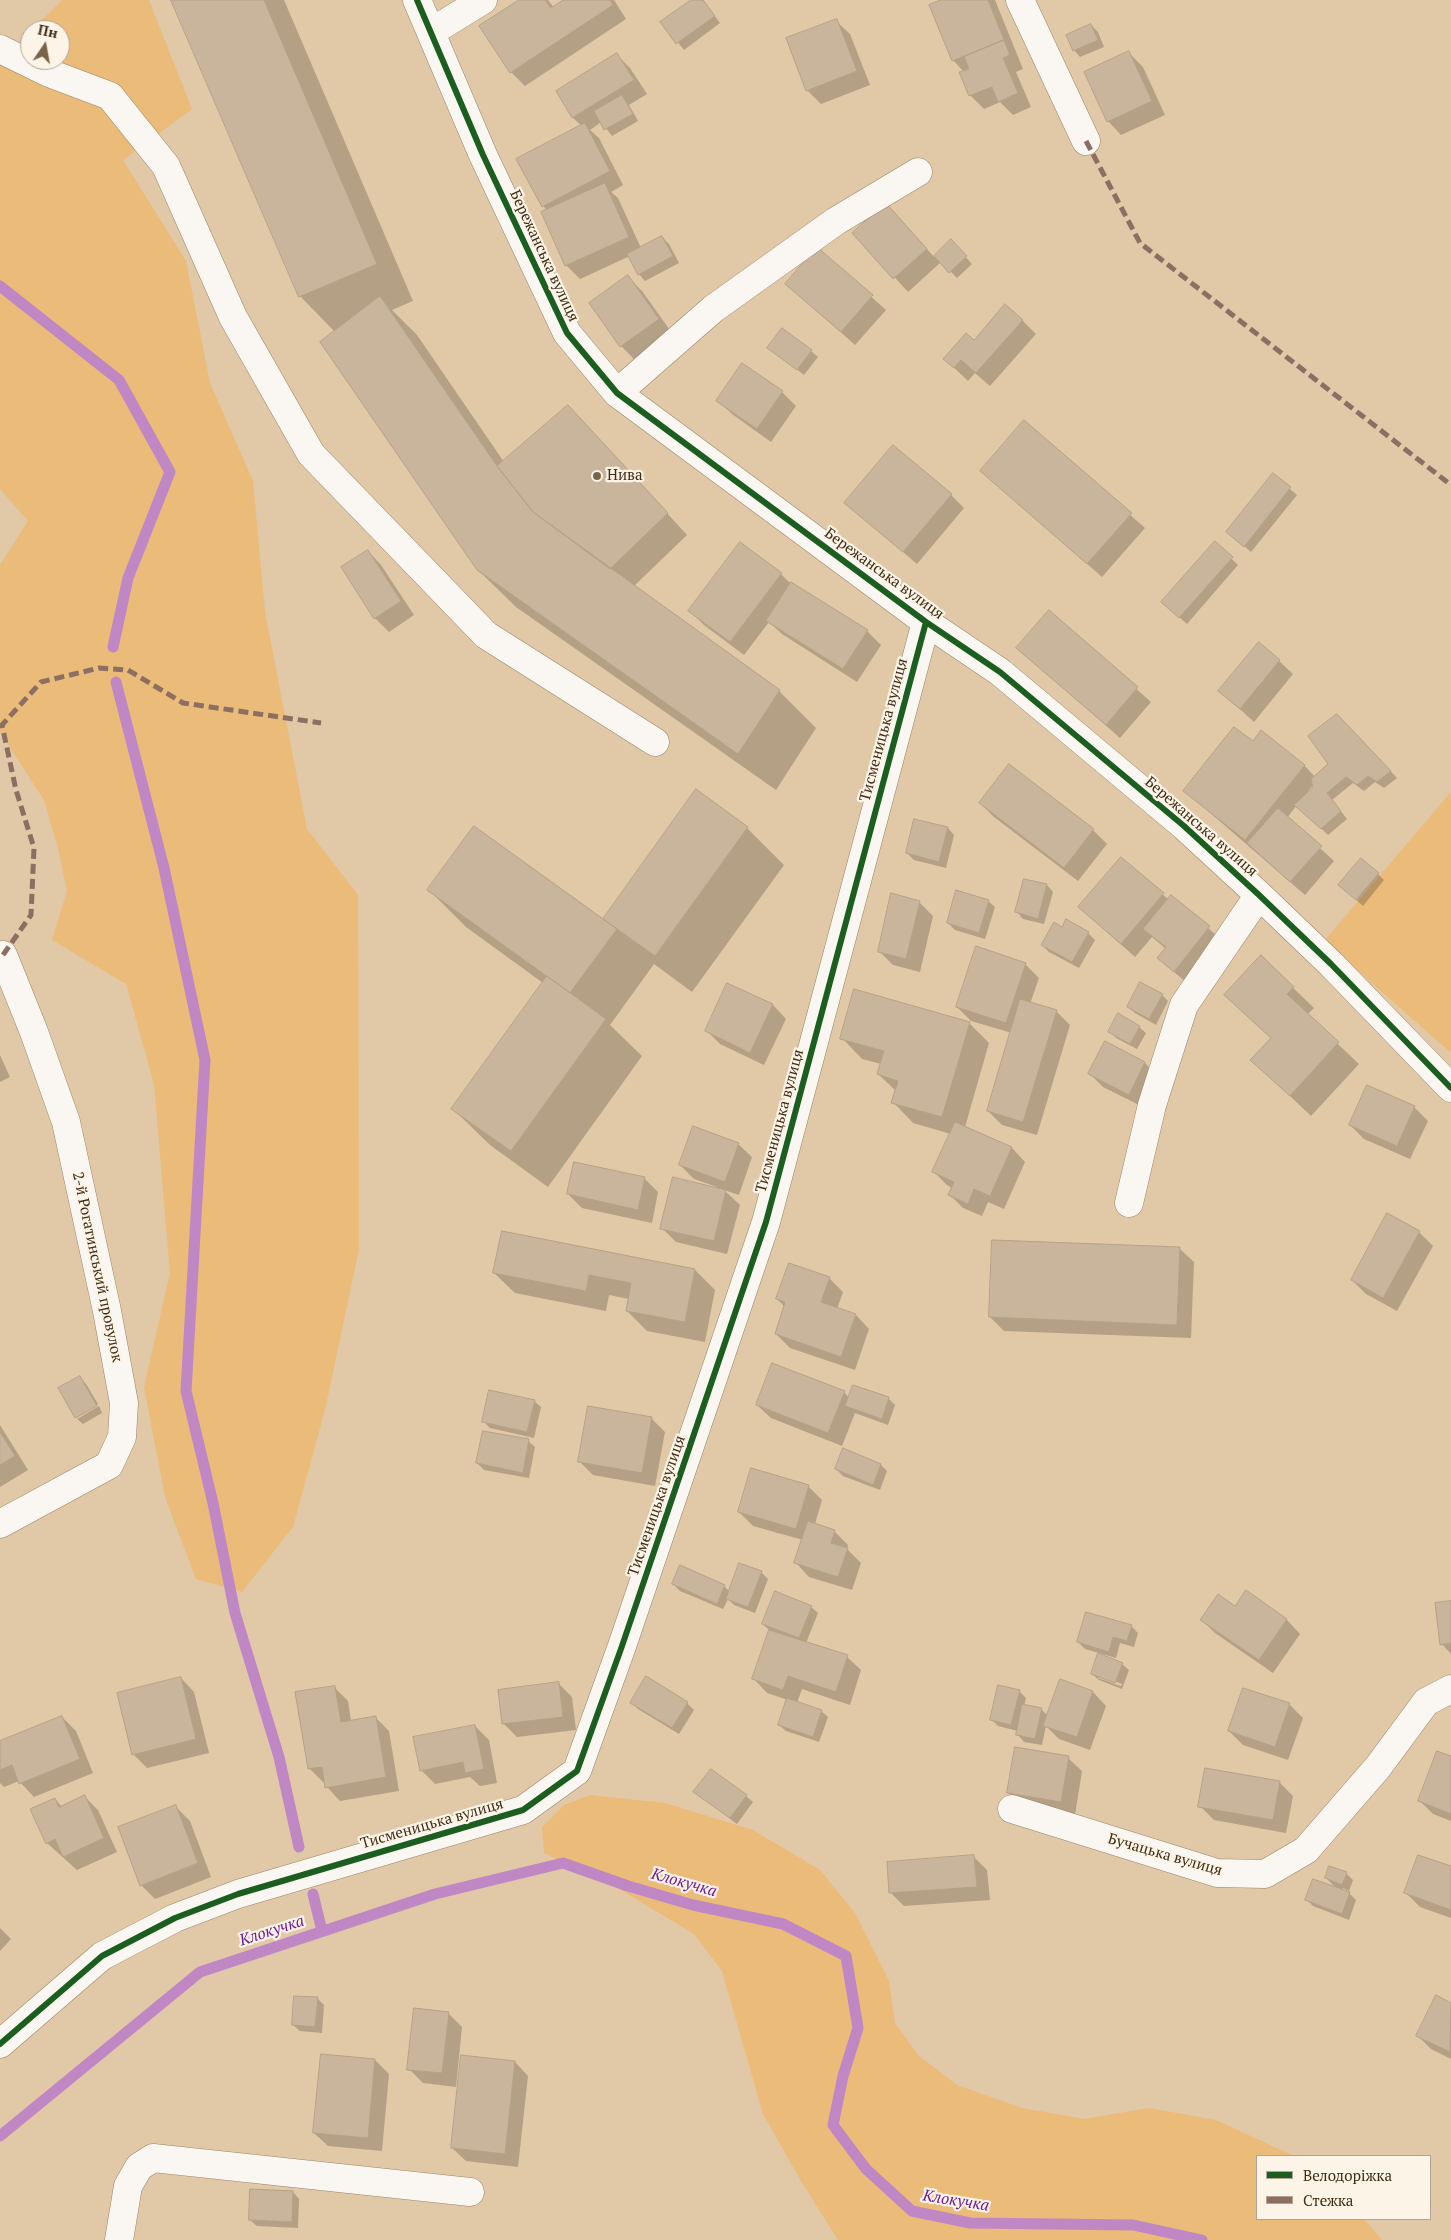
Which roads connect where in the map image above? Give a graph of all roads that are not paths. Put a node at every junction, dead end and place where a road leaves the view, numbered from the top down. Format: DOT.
graph roads {
  1 [pos="417,0"];
  2 [pos="483,0"];
  3 [pos="1020,0"];
  4 [pos="431,32"];
  5 [pos="0,49"];
  6 [pos="1086,141"];
  7 [pos="918,172"];
  8 [pos="617,393"];
  9 [pos="926,622"];
  10 [pos="655,742"];
  11 [pos="1259,895"];
  12 [pos="2,956"];
  13 [pos="1451,1088"];
  14 [pos="1129,1203"];
  15 [pos="0,1524"];
  16 [pos="1451,1689"];
  17 [pos="1012,1809"];
  18 [pos="0,2044"];
  19 [pos="470,2192"];
  20 [pos="120,2240"];
  1 -- 4 [label="street, Бережанська вулиця"];
  2 -- 4 [label="street"];
  3 -- 6 [label="street"];
  4 -- 8 [label="street, Бережанська вулиця"];
  5 -- 10 [label="street"];
  7 -- 8 [label="street"];
  8 -- 9 [label="street, Бережанська вулиця"];
  9 -- 11 [label="street, Бережанська вулиця"];
  9 -- 18 [label="street, Тисменицька вулиця"];
  11 -- 13 [label="street, Бережанська вулиця"];
  11 -- 14 [label="street"];
  12 -- 15 [label="street, 2-й Рогатинський провулок"];
  16 -- 17 [label="street, Бучацька вулиця"];
  19 -- 20 [label="street"];
}
